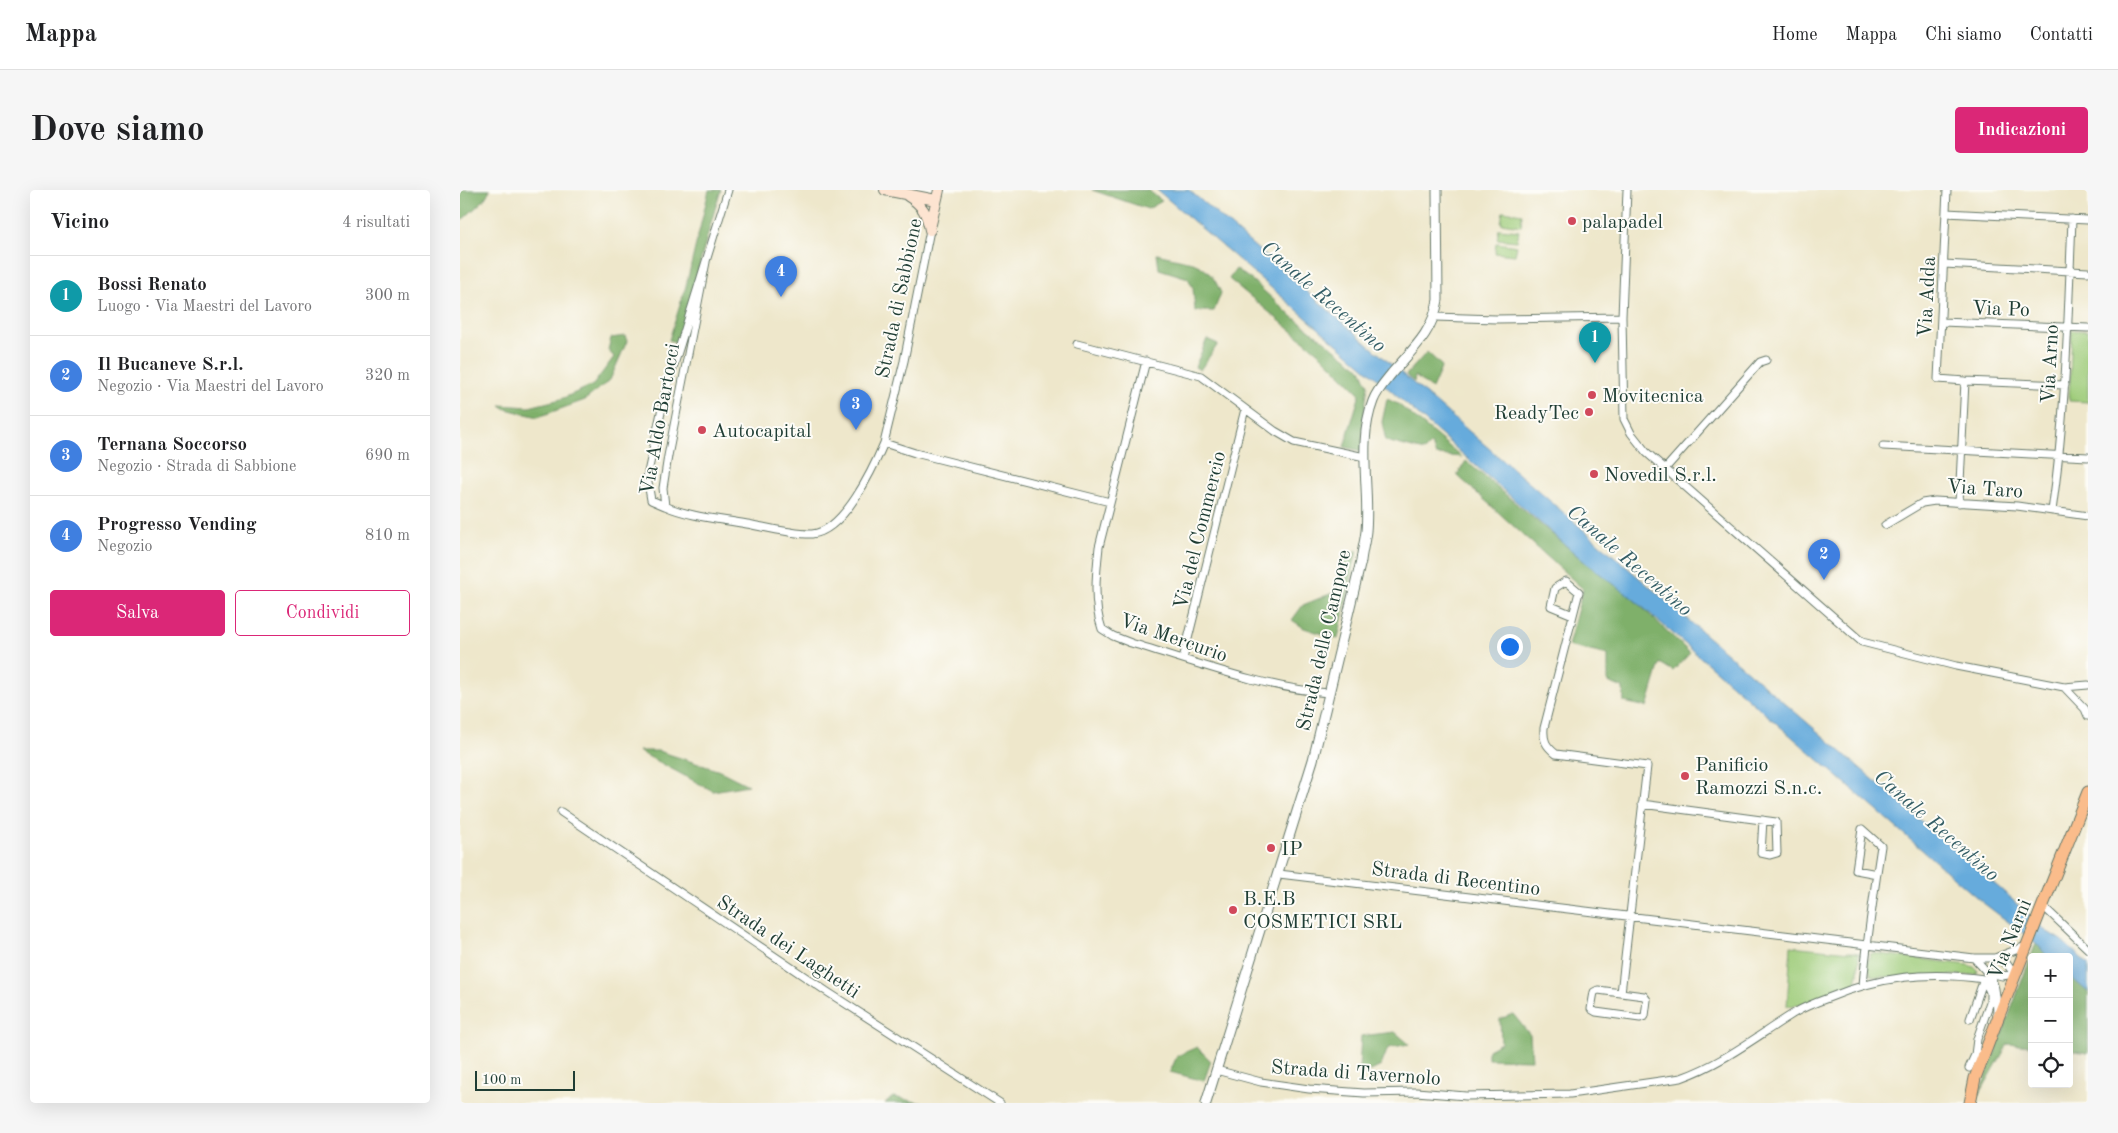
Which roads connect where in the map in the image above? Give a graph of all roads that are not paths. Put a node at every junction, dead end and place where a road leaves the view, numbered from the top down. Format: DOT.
graph roads {
  1 [pos="728,190"];
  2 [pos="885,190"];
  3 [pos="917,190"];
  4 [pos="1437,190"];
  5 [pos="1627,190"];
  6 [pos="1947,190"];
  7 [pos="905,194"];
  8 [pos="937,195"];
  9 [pos="1946,213"];
  10 [pos="2072,219"];
  11 [pos="2088,220"];
  12 [pos="930,230"];
  13 [pos="706,262"];
  14 [pos="1944,264"];
  15 [pos="2070,271"];
  16 [pos="2088,272"];
  17 [pos="1435,317"];
  18 [pos="1622,317"];
  19 [pos="1942,322"];
  20 [pos="2068,327"];
  21 [pos="2088,328"];
  22 [pos="1077,344"];
  23 [pos="1766,360"];
  24 [pos="1146,361"];
  25 [pos="1965,381"];
  26 [pos="2065,386"];
  27 [pos="1245,409"];
  28 [pos="884,443"];
  29 [pos="1884,446"];
  30 [pos="1961,450"];
  31 [pos="2060,455"];
  32 [pos="1365,457"];
  33 [pos="2088,457"];
  34 [pos="1664,470"];
  35 [pos="1110,502"];
  36 [pos="1959,503"];
  37 [pos="665,506"];
  38 [pos="2052,510"];
  39 [pos="2088,516"];
  40 [pos="1885,525"];
  41 [pos="1573,615"];
  42 [pos="1184,659"];
  43 [pos="2088,685"];
  44 [pos="2064,687"];
  45 [pos="1328,693"];
  46 [pos="2087,709"];
  47 [pos="2088,716"];
  48 [pos="2088,792"];
  49 [pos="1642,804"];
  50 [pos="561,812"];
  51 [pos="1763,820"];
  52 [pos="1279,874"];
  53 [pos="1877,874"];
  54 [pos="2041,911"];
  55 [pos="1630,916"];
  56 [pos="1866,945"];
  57 [pos="2026,946"];
  58 [pos="2088,949"];
  59 [pos="1974,958"];
  60 [pos="1995,958"];
  61 [pos="1990,974"];
  62 [pos="2014,974"];
  63 [pos="1984,979"];
  64 [pos="1863,985"];
  65 [pos="1621,993"];
  66 [pos="1998,1018"];
  67 [pos="1970,1020"];
  68 [pos="1969,1068"];
  69 [pos="1216,1070"];
  70 [pos="1466,1100"];
  71 [pos="1000,1103"];
  72 [pos="1206,1103"];
  73 [pos="1970,1103"];
  1 -- 13 [label="street, Via Aldo Bartocci"];
  2 -- 7 [label="main road"];
  3 -- 7 [label="main road"];
  4 -- 17 [label="street, Strada delle Campore"];
  5 -- 18 [label="street"];
  6 -- 9 [label="street, Via Adda"];
  7 -- 8 [label="main road"];
  7 -- 12 [label="main road"];
  8 -- 12 [label="main road, Strada di Sabbione"];
  9 -- 10 [label="street"];
  9 -- 14 [label="street, Via Adda"];
  10 -- 11 [label="street"];
  10 -- 15 [label="street, Via Arno"];
  12 -- 28 [label="street, Strada di Sabbione"];
  13 -- 37 [label="street, Via Aldo Bartocci"];
  13 -- 37 [label="street, Via Aldo Bartocci"];
  14 -- 15 [label="street"];
  14 -- 19 [label="street, Via Adda"];
  15 -- 16 [label="street"];
  15 -- 20 [label="street, Via Arno"];
  17 -- 18 [label="street"];
  17 -- 32 [label="street, Strada delle Campore"];
  18 -- 34 [label="street"];
  19 -- 20 [label="street, Via Po"];
  19 -- 25 [label="street, Via Adda"];
  20 -- 21 [label="street, Via Po"];
  20 -- 26 [label="street, Via Arno"];
  22 -- 24 [label="street"];
  23 -- 34 [label="street"];
  24 -- 27 [label="street"];
  24 -- 35 [label="street, Via Mercurio"];
  25 -- 26 [label="street"];
  25 -- 30 [label="street"];
  26 -- 31 [label="street, Via Arno"];
  27 -- 32 [label="street"];
  27 -- 42 [label="street, Via del Commercio"];
  28 -- 35 [label="street"];
  28 -- 37 [label="street, Strada di Sabbione"];
  29 -- 30 [label="street"];
  30 -- 31 [label="street"];
  30 -- 36 [label="street"];
  31 -- 33 [label="street"];
  31 -- 38 [label="street, Via Arno"];
  32 -- 45 [label="street, Strada delle Campore"];
  34 -- 44 [label="street"];
  35 -- 42 [label="street, Via Mercurio"];
  36 -- 38 [label="street, Via Taro"];
  36 -- 40 [label="street, Via Taro"];
  38 -- 39 [label="street, Via Taro"];
  41 -- 41 [label="street"];
  41 -- 49 [label="street"];
  42 -- 45 [label="street, Via Mercurio"];
  43 -- 44 [label="street"];
  44 -- 46 [label="street"];
  45 -- 52 [label="street, Strada delle Campore"];
  46 -- 47 [label="street"];
  48 -- 54 [label="main road, Via Narni"];
  49 -- 51 [label="street"];
  49 -- 55 [label="street"];
  50 -- 71 [label="street, Strada dei Laghetti"];
  51 -- 51 [label="street"];
  52 -- 55 [label="street, Strada di Recentino"];
  52 -- 69 [label="street, Strada delle Campore"];
  53 -- 53 [label="street"];
  53 -- 56 [label="street"];
  54 -- 57 [label="main road, Via Narni"];
  54 -- 58 [label="street"];
  55 -- 56 [label="street, Strada di Recentino"];
  55 -- 65 [label="street"];
  56 -- 59 [label="street, Strada di Recentino"];
  56 -- 64 [label="street"];
  57 -- 60 [label="street, Strada di Recentino"];
  57 -- 62 [label="main road, Via Narni"];
  59 -- 60 [label="street, Strada di Recentino"];
  59 -- 61 [label="street"];
  60 -- 62 [label="street"];
  61 -- 62 [label="street"];
  61 -- 66 [label="street"];
  62 -- 66 [label="main road, Via Narni"];
  63 -- 64 [label="street, Strada di Tavernolo"];
  63 -- 67 [label="street"];
  63 -- 68 [label="street"];
  64 -- 70 [label="street, Strada di Tavernolo"];
  65 -- 65 [label="street"];
  66 -- 73 [label="main road, Via Narni"];
  69 -- 70 [label="street, Strada di Tavernolo"];
  69 -- 72 [label="street, Strada delle Campore"];
}
